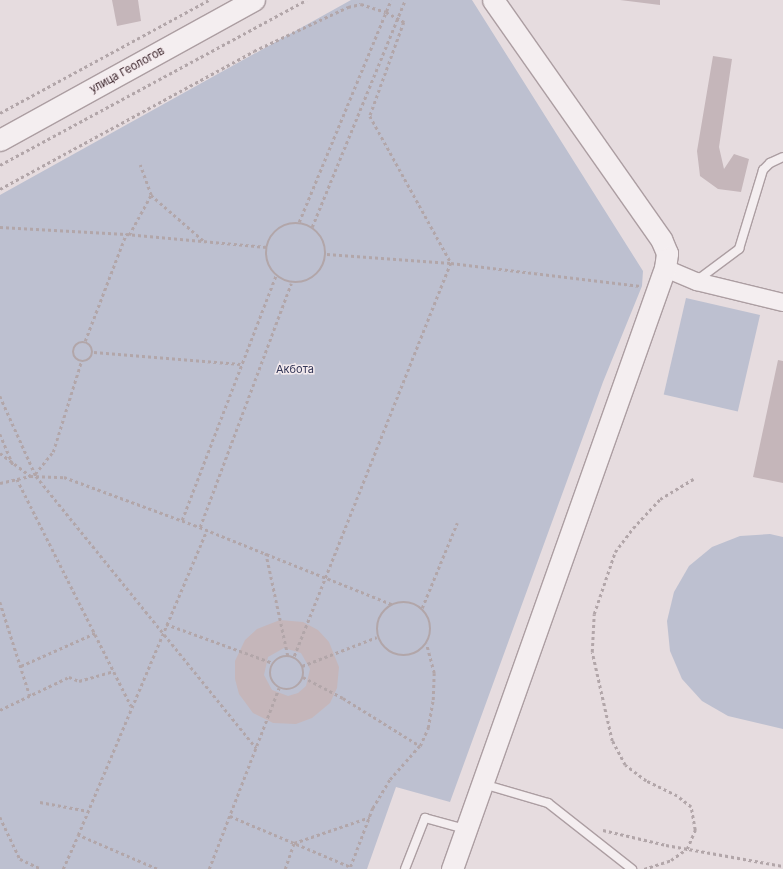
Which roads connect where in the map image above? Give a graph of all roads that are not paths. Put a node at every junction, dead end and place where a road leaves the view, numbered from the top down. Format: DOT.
graph roads {
  1 [pos="254,0"];
  2 [pos="493,0"];
  3 [pos="0,140"];
  4 [pos="783,157"];
  5 [pos="665,268"];
  6 [pos="696,281"];
  7 [pos="783,302"];
  8 [pos="483,784"];
  9 [pos="466,830"];
  10 [pos="405,869"];
  11 [pos="452,869"];
  12 [pos="632,869"];
  1 -- 3 [label="street, улица Геологов"];
  2 -- 5 [label="street"];
  4 -- 6 [label="lane"];
  5 -- 6 [label="street"];
  5 -- 8 [label="street"];
  6 -- 7 [label="street"];
  8 -- 9 [label="street"];
  8 -- 12 [label="lane"];
  9 -- 10 [label="lane"];
  9 -- 11 [label="street"];
}
